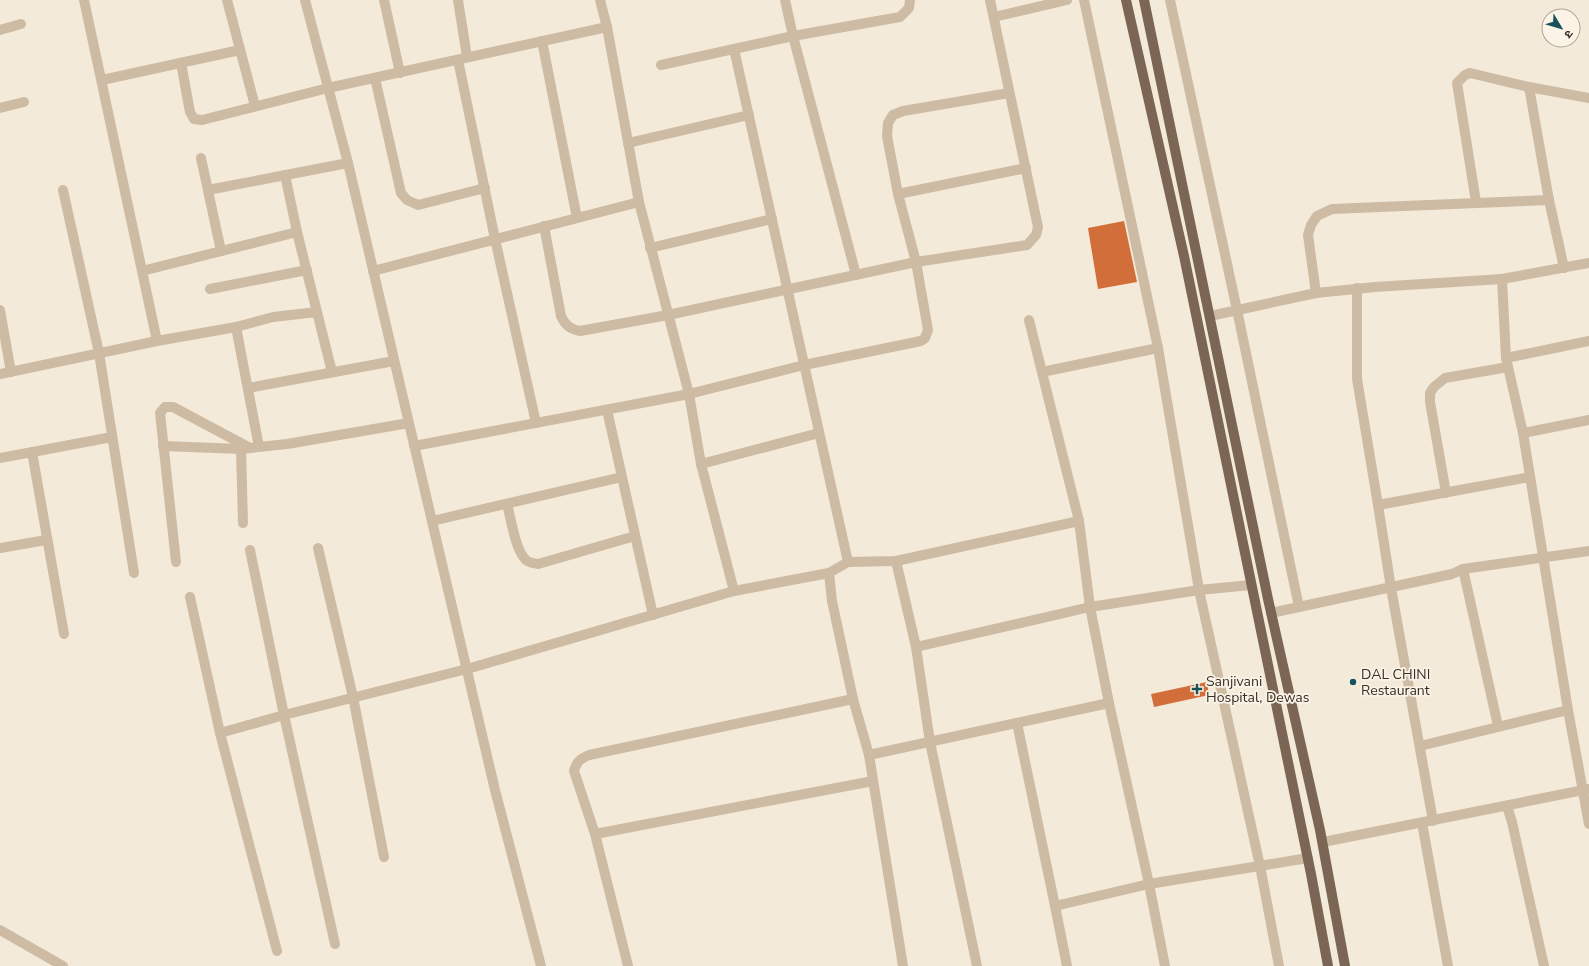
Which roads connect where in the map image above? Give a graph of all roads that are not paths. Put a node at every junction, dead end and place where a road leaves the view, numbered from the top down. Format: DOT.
graph roads {
  1 [pos="87,0"];
  2 [pos="227,0"];
  3 [pos="305,0"];
  4 [pos="384,0"];
  5 [pos="458,0"];
  6 [pos="600,0"];
  7 [pos="785,0"];
  8 [pos="910,0"];
  9 [pos="990,0"];
  10 [pos="1067,0"];
  11 [pos="1084,0"];
  12 [pos="1126,0"];
  13 [pos="1144,0"];
  14 [pos="1170,0"];
  15 [pos="994,17"];
  16 [pos="21,24"];
  17 [pos="607,27"];
  18 [pos="0,30"];
  19 [pos="793,36"];
  20 [pos="542,41"];
  21 [pos="734,49"];
  22 [pos="240,50"];
  23 [pos="463,58"];
  24 [pos="181,63"];
  25 [pos="661,65"];
  26 [pos="400,73"];
  27 [pos="375,78"];
  28 [pos="102,80"];
  29 [pos="1529,87"];
  30 [pos="328,88"];
  31 [pos="1010,93"];
  32 [pos="1589,98"];
  33 [pos="24,102"];
  34 [pos="255,106"];
  35 [pos="0,108"];
  36 [pos="749,115"];
  37 [pos="628,143"];
  38 [pos="201,158"];
  39 [pos="348,163"];
  40 [pos="1026,168"];
  41 [pos="285,175"];
  42 [pos="485,188"];
  43 [pos="63,190"];
  44 [pos="208,190"];
  45 [pos="898,194"];
  46 [pos="1549,200"];
  47 [pos="639,202"];
  48 [pos="1476,202"];
  49 [pos="577,218"];
  50 [pos="772,219"];
  51 [pos="544,226"];
  52 [pos="297,232"];
  53 [pos="495,239"];
  54 [pos="650,248"];
  55 [pos="221,251"];
  56 [pos="916,262"];
  57 [pos="1589,263"];
  58 [pos="1564,268"];
  59 [pos="307,270"];
  60 [pos="142,271"];
  61 [pos="373,271"];
  62 [pos="856,275"];
  63 [pos="1502,279"];
  64 [pos="1357,288"];
  65 [pos="210,289"];
  66 [pos="788,289"];
  67 [pos="1316,293"];
  68 [pos="0,310"];
  69 [pos="1237,310"];
  70 [pos="317,312"];
  71 [pos="668,315"];
  72 [pos="1210,316"];
  73 [pos="1029,320"];
  74 [pos="236,327"];
  75 [pos="157,341"];
  76 [pos="1589,341"];
  77 [pos="1158,348"];
  78 [pos="99,353"];
  79 [pos="394,360"];
  80 [pos="1507,363"];
  81 [pos="804,365"];
  82 [pos="11,372"];
  83 [pos="332,372"];
  84 [pos="1042,372"];
  85 [pos="0,374"];
  86 [pos="248,388"];
  87 [pos="689,394"];
  88 [pos="607,410"];
  89 [pos="1589,420"];
  90 [pos="409,422"];
  91 [pos="536,423"];
  92 [pos="819,433"];
  93 [pos="1523,433"];
  94 [pos="112,437"];
  95 [pos="163,446"];
  96 [pos="414,446"];
  97 [pos="250,448"];
  98 [pos="32,452"];
  99 [pos="0,458"];
  100 [pos="700,464"];
  101 [pos="622,477"];
  102 [pos="1530,477"];
  103 [pos="1446,493"];
  104 [pos="507,504"];
  105 [pos="1378,505"];
  106 [pos="432,521"];
  107 [pos="1079,521"];
  108 [pos="243,523"];
  109 [pos="635,536"];
  110 [pos="46,540"];
  111 [pos="0,548"];
  112 [pos="318,548"];
  113 [pos="250,550"];
  114 [pos="1589,552"];
  115 [pos="1543,557"];
  116 [pos="896,561"];
  117 [pos="176,562"];
  118 [pos="848,562"];
  119 [pos="1463,569"];
  120 [pos="134,573"];
  121 [pos="829,573"];
  122 [pos="1251,585"];
  123 [pos="1391,588"];
  124 [pos="1199,590"];
  125 [pos="734,591"];
  126 [pos="190,597"];
  127 [pos="1090,607"];
  128 [pos="1299,607"];
  129 [pos="1271,613"];
  130 [pos="653,614"];
  131 [pos="64,634"];
  132 [pos="916,647"];
  133 [pos="467,669"];
  134 [pos="353,697"];
  135 [pos="853,699"];
  136 [pos="1109,703"];
  137 [pos="1568,710"];
  138 [pos="284,715"];
  139 [pos="1017,723"];
  140 [pos="1498,726"];
  141 [pos="220,733"];
  142 [pos="930,742"];
  143 [pos="1420,746"];
  144 [pos="869,755"];
  145 [pos="873,781"];
  146 [pos="1586,790"];
  147 [pos="1507,806"];
  148 [pos="1433,820"];
  149 [pos="1422,823"];
  150 [pos="1589,824"];
  151 [pos="595,834"];
  152 [pos="1323,842"];
  153 [pos="384,857"];
  154 [pos="1308,858"];
  155 [pos="1260,866"];
  156 [pos="1149,884"];
  157 [pos="1055,906"];
  158 [pos="0,930"];
  159 [pos="335,944"];
  160 [pos="277,951"];
  161 [pos="63,966"];
  162 [pos="541,966"];
  163 [pos="628,966"];
  164 [pos="903,966"];
  165 [pos="976,966"];
  166 [pos="1067,966"];
  167 [pos="1165,966"];
  168 [pos="1279,966"];
  169 [pos="1328,966"];
  170 [pos="1346,966"];
  171 [pos="1448,966"];
  172 [pos="1544,966"];
  1 -- 28 [label="street"];
  2 -- 22 [label="street"];
  3 -- 30 [label="street"];
  4 -- 26 [label="street"];
  5 -- 23 [label="street"];
  6 -- 17 [label="street"];
  7 -- 19 [label="street"];
  8 -- 19 [label="street"];
  9 -- 15 [label="street"];
  10 -- 15 [label="street"];
  11 -- 77 [label="street"];
  12 -- 122 [label="main road"];
  13 -- 72 [label="main road"];
  14 -- 69 [label="street"];
  15 -- 31 [label="street"];
  16 -- 18 [label="street"];
  17 -- 20 [label="street"];
  17 -- 37 [label="street"];
  19 -- 21 [label="street"];
  19 -- 62 [label="street"];
  20 -- 23 [label="street"];
  20 -- 49 [label="street"];
  21 -- 25 [label="street"];
  21 -- 36 [label="street"];
  22 -- 24 [label="street"];
  22 -- 34 [label="street"];
  23 -- 26 [label="street"];
  23 -- 42 [label="street"];
  24 -- 28 [label="street"];
  24 -- 34 [label="street"];
  26 -- 27 [label="street"];
  27 -- 30 [label="street"];
  27 -- 42 [label="street"];
  28 -- 60 [label="street"];
  29 -- 32 [label="street"];
  29 -- 46 [label="street"];
  29 -- 48 [label="street"];
  30 -- 34 [label="street"];
  30 -- 39 [label="street"];
  31 -- 40 [label="street"];
  31 -- 45 [label="street"];
  33 -- 35 [label="street"];
  36 -- 37 [label="street"];
  36 -- 50 [label="street"];
  37 -- 47 [label="street"];
  38 -- 44 [label="street"];
  39 -- 41 [label="street"];
  39 -- 61 [label="street"];
  40 -- 45 [label="street"];
  40 -- 56 [label="street"];
  41 -- 44 [label="street"];
  41 -- 52 [label="street"];
  42 -- 53 [label="street"];
  43 -- 78 [label="street"];
  44 -- 55 [label="street"];
  45 -- 56 [label="street"];
  46 -- 48 [label="street"];
  46 -- 58 [label="street"];
  47 -- 49 [label="street"];
  47 -- 54 [label="street"];
  48 -- 67 [label="street"];
  49 -- 51 [label="street"];
  50 -- 54 [label="street"];
  50 -- 66 [label="street"];
  51 -- 53 [label="street"];
  51 -- 71 [label="street"];
  52 -- 55 [label="street"];
  52 -- 59 [label="street"];
  53 -- 61 [label="street"];
  53 -- 91 [label="street"];
  54 -- 71 [label="street"];
  55 -- 60 [label="street"];
  56 -- 62 [label="street"];
  56 -- 81 [label="street"];
  57 -- 58 [label="street"];
  58 -- 63 [label="street"];
  59 -- 65 [label="street"];
  59 -- 70 [label="street"];
  60 -- 75 [label="street"];
  61 -- 79 [label="street"];
  62 -- 66 [label="street"];
  63 -- 64 [label="street"];
  63 -- 80 [label="street"];
  64 -- 67 [label="street"];
  64 -- 105 [label="street"];
  66 -- 71 [label="street"];
  66 -- 81 [label="street"];
  67 -- 69 [label="street"];
  68 -- 82 [label="street"];
  69 -- 72 [label="street"];
  69 -- 128 [label="street"];
  70 -- 74 [label="street"];
  70 -- 83 [label="street"];
  71 -- 87 [label="street"];
  72 -- 129 [label="main road"];
  73 -- 84 [label="street"];
  74 -- 75 [label="street"];
  74 -- 86 [label="street"];
  75 -- 78 [label="street"];
  76 -- 80 [label="street"];
  77 -- 84 [label="street"];
  77 -- 124 [label="street"];
  78 -- 82 [label="street"];
  78 -- 94 [label="street"];
  79 -- 83 [label="street"];
  79 -- 90 [label="street"];
  80 -- 93 [label="street"];
  80 -- 103 [label="street"];
  81 -- 87 [label="street"];
  81 -- 92 [label="street"];
  82 -- 85 [label="street"];
  83 -- 86 [label="street"];
  84 -- 107 [label="street"];
  86 -- 97 [label="street"];
  87 -- 88 [label="street"];
  87 -- 100 [label="street"];
  88 -- 91 [label="street"];
  88 -- 101 [label="street"];
  89 -- 93 [label="street"];
  90 -- 96 [label="street"];
  90 -- 97 [label="street"];
  91 -- 96 [label="street"];
  92 -- 100 [label="street"];
  92 -- 118 [label="street"];
  93 -- 102 [label="street"];
  94 -- 98 [label="street"];
  94 -- 120 [label="street"];
  95 -- 97 [label="street"];
  95 -- 97 [label="street"];
  95 -- 117 [label="street"];
  96 -- 106 [label="street"];
  97 -- 108 [label="street"];
  98 -- 99 [label="street"];
  98 -- 110 [label="street"];
  100 -- 125 [label="street"];
  101 -- 104 [label="street"];
  101 -- 109 [label="street"];
  102 -- 103 [label="street"];
  102 -- 115 [label="street"];
  103 -- 105 [label="street"];
  104 -- 106 [label="street"];
  104 -- 109 [label="street"];
  105 -- 123 [label="street"];
  106 -- 133 [label="street"];
  107 -- 116 [label="street"];
  107 -- 127 [label="street"];
  109 -- 130 [label="street"];
  110 -- 111 [label="street"];
  110 -- 131 [label="street"];
  112 -- 134 [label="street"];
  113 -- 138 [label="street"];
  114 -- 115 [label="street"];
  115 -- 119 [label="street"];
  115 -- 137 [label="street"];
  116 -- 118 [label="street"];
  116 -- 132 [label="street"];
  118 -- 121 [label="street"];
  119 -- 123 [label="street"];
  119 -- 140 [label="street"];
  121 -- 125 [label="street"];
  121 -- 135 [label="street"];
  122 -- 124 [label="street"];
  122 -- 154 [label="main road"];
  123 -- 128 [label="street"];
  123 -- 143 [label="street"];
  124 -- 127 [label="street"];
  124 -- 155 [label="street"];
  125 -- 130 [label="street"];
  126 -- 141 [label="street"];
  127 -- 132 [label="street"];
  127 -- 136 [label="street"];
  128 -- 129 [label="street"];
  129 -- 152 [label="main road"];
  130 -- 133 [label="street"];
  132 -- 142 [label="street"];
  133 -- 134 [label="street"];
  133 -- 162 [label="street"];
  134 -- 138 [label="street"];
  134 -- 153 [label="street"];
  135 -- 144 [label="street"];
  135 -- 151 [label="street"];
  136 -- 139 [label="street"];
  136 -- 156 [label="street"];
  137 -- 140 [label="street"];
  137 -- 146 [label="street"];
  138 -- 141 [label="street"];
  138 -- 159 [label="street"];
  139 -- 142 [label="street"];
  139 -- 157 [label="street"];
  140 -- 143 [label="street"];
  141 -- 160 [label="street"];
  142 -- 144 [label="street"];
  142 -- 165 [label="street"];
  143 -- 148 [label="street"];
  144 -- 145 [label="street"];
  145 -- 151 [label="street"];
  145 -- 164 [label="street"];
  146 -- 147 [label="street"];
  146 -- 150 [label="street"];
  147 -- 148 [label="street"];
  147 -- 172 [label="street"];
  148 -- 149 [label="street"];
  149 -- 152 [label="street"];
  149 -- 171 [label="street"];
  151 -- 163 [label="street"];
  152 -- 170 [label="main road"];
  154 -- 155 [label="street"];
  154 -- 169 [label="main road"];
  155 -- 156 [label="street"];
  155 -- 168 [label="street"];
  156 -- 157 [label="street"];
  156 -- 167 [label="street"];
  157 -- 166 [label="street"];
  158 -- 161 [label="street"];
}
